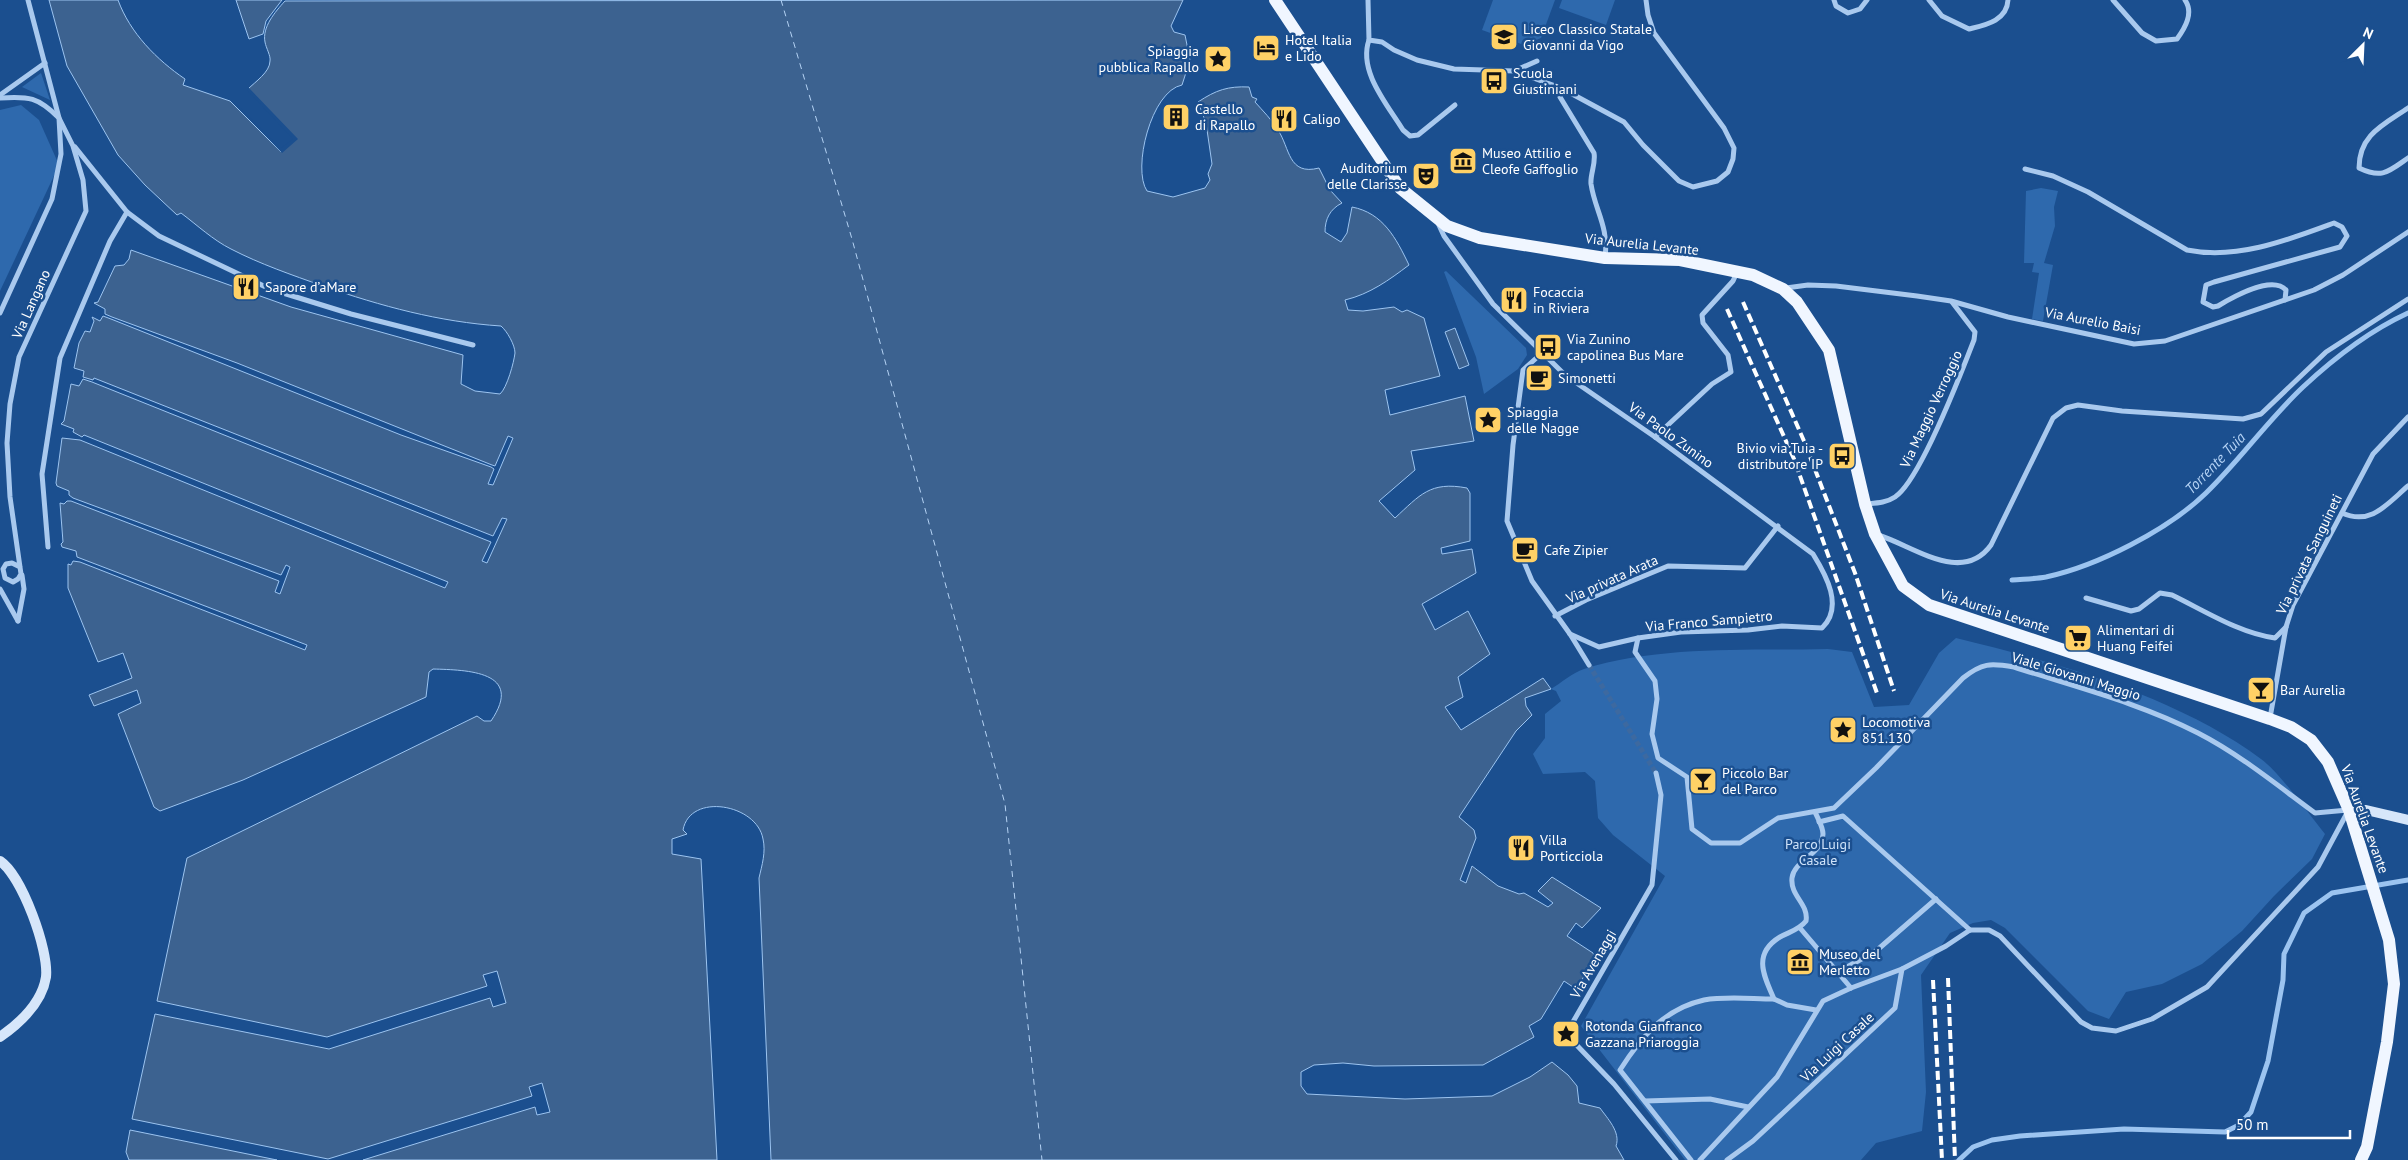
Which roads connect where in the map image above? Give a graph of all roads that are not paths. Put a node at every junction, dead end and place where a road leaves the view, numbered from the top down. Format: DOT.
graph roads {
  1 [pos="28,0"];
  2 [pos="1275,0"];
  3 [pos="1368,0"];
  4 [pos="1646,0"];
  5 [pos="1834,0"];
  6 [pos="1867,0"];
  7 [pos="1929,0"];
  8 [pos="2008,0"];
  9 [pos="2114,0"];
  10 [pos="2184,0"];
  11 [pos="1369,40"];
  12 [pos="1537,61"];
  13 [pos="45,63"];
  14 [pos="1514,71"];
  15 [pos="1562,88"];
  16 [pos="0,97"];
  17 [pos="1455,105"];
  18 [pos="2408,108"];
  19 [pos="59,118"];
  20 [pos="72,144"];
  21 [pos="2408,158"];
  22 [pos="2025,169"];
  23 [pos="127,212"];
  24 [pos="1435,218"];
  25 [pos="2408,232"];
  26 [pos="1605,258"];
  27 [pos="1737,272"];
  28 [pos="1783,289"];
  29 [pos="2408,299"];
  30 [pos="2285,300"];
  31 [pos="1951,302"];
  32 [pos="0,313"];
  33 [pos="473,345"];
  34 [pos="1542,353"];
  35 [pos="2408,417"];
  36 [pos="1655,437"];
  37 [pos="2408,486"];
  38 [pos="1866,504"];
  39 [pos="2342,513"];
  40 [pos="1778,526"];
  41 [pos="1875,534"];
  42 [pos="48,547"];
  43 [pos="6,564"];
  44 [pos="0,568"];
  45 [pos="20,569"];
  46 [pos="0,582"];
  47 [pos="13,582"];
  48 [pos="0,589"];
  49 [pos="2086,598"];
  50 [pos="1556,616"];
  51 [pos="2286,627"];
  52 [pos="1822,628"];
  53 [pos="1570,634"];
  54 [pos="1638,638"];
  55 [pos="1589,665"];
  56 [pos="2270,719"];
  57 [pos="1656,773"];
  58 [pos="2349,810"];
  59 [pos="1815,812"];
  60 [pos="2408,820"];
  61 [pos="1819,822"];
  62 [pos="0,860"];
  63 [pos="1936,899"];
  64 [pos="1800,928"];
  65 [pos="1970,930"];
  66 [pos="1902,969"];
  67 [pos="1838,972"];
  68 [pos="1851,988"];
  69 [pos="1774,999"];
  70 [pos="1816,1010"];
  71 [pos="0,1037"];
  72 [pos="1644,1101"];
  73 [pos="1748,1107"];
  74 [pos="1676,1160"];
  75 [pos="1691,1160"];
  76 [pos="1700,1160"];
  77 [pos="1727,1160"];
  78 [pos="2361,1160"];
  1 -- 13 [label="street, Via Langano"];
  2 -- 24 [label="main road, Via Aurelia Levante"];
  3 -- 11 [label="street"];
  4 -- 15 [label="street"];
  5 -- 6 [label="street"];
  7 -- 8 [label="street"];
  9 -- 10 [label="street"];
  11 -- 14 [label="street"];
  11 -- 17 [label="street"];
  12 -- 14 [label="street"];
  13 -- 16 [label="street"];
  13 -- 19 [label="street, Via Langano"];
  14 -- 15 [label="street"];
  15 -- 26 [label="street"];
  16 -- 19 [label="street"];
  18 -- 21 [label="street"];
  19 -- 20 [label="street, Via Langano"];
  19 -- 32 [label="street, Via Langano"];
  20 -- 23 [label="street"];
  20 -- 45 [label="street, Via Langano"];
  22 -- 30 [label="street"];
  23 -- 33 [label="street"];
  23 -- 42 [label="street"];
  24 -- 26 [label="main road, Via Aurelia Levante"];
  24 -- 34 [label="street, Via Paolo Zunino"];
  25 -- 30 [label="street, Via Aurelio Baisi"];
  26 -- 27 [label="main road, Via Aurelia Levante"];
  27 -- 28 [label="main road, Via Aurelia Levante"];
  27 -- 36 [label="street"];
  28 -- 31 [label="street, Via Aurelio Baisi"];
  28 -- 38 [label="main road, Via Aurelia Levante"];
  29 -- 41 [label="street"];
  30 -- 31 [label="street, Via Aurelio Baisi"];
  31 -- 38 [label="street, Via Maggio Verroggio"];
  34 -- 36 [label="street, Via Paolo Zunino"];
  34 -- 50 [label="street"];
  35 -- 39 [label="street, Via privata Sanguineti"];
  36 -- 40 [label="street, Via Paolo Zunino"];
  37 -- 39 [label="street"];
  38 -- 41 [label="main road, Via Aurelia Levante"];
  39 -- 51 [label="street, Via privata Sanguineti"];
  40 -- 50 [label="street, Via privata Arata"];
  40 -- 52 [label="street, Via Paolo Zunino"];
  41 -- 56 [label="main road, Via Aurelia Levante"];
  43 -- 44 [label="street"];
  43 -- 45 [label="street"];
  43 -- 47 [label="street"];
  45 -- 47 [label="street"];
  45 -- 48 [label="street, Via Langano"];
  46 -- 47 [label="street"];
  49 -- 51 [label="street"];
  50 -- 53 [label="street"];
  51 -- 56 [label="street, Via privata Sanguineti"];
  52 -- 54 [label="street, Via Franco Sampietro"];
  53 -- 54 [label="street, Via Franco Sampietro"];
  53 -- 55 [label="street"];
  54 -- 59 [label="street, Viale Giovanni Maggio"];
  56 -- 58 [label="main road, Via Aurelia Levante"];
  57 -- 74 [label="street, Via Avenaggi"];
  58 -- 59 [label="street, Viale Giovanni Maggio"];
  58 -- 60 [label="main road"];
  58 -- 65 [label="street"];
  58 -- 78 [label="main road, Via Aurelia Levante"];
  59 -- 61 [label="street"];
  61 -- 63 [label="street"];
  61 -- 64 [label="street"];
  62 -- 71 [label="main road"];
  63 -- 65 [label="street"];
  63 -- 67 [label="street"];
  64 -- 67 [label="street"];
  64 -- 69 [label="street"];
  65 -- 66 [label="street"];
  66 -- 68 [label="street"];
  66 -- 77 [label="street, Via Luigi Casale"];
  67 -- 68 [label="street"];
  68 -- 70 [label="street"];
  69 -- 70 [label="street"];
  69 -- 72 [label="street"];
  70 -- 73 [label="street"];
  72 -- 73 [label="street"];
  72 -- 75 [label="street"];
  73 -- 76 [label="street"];
}
